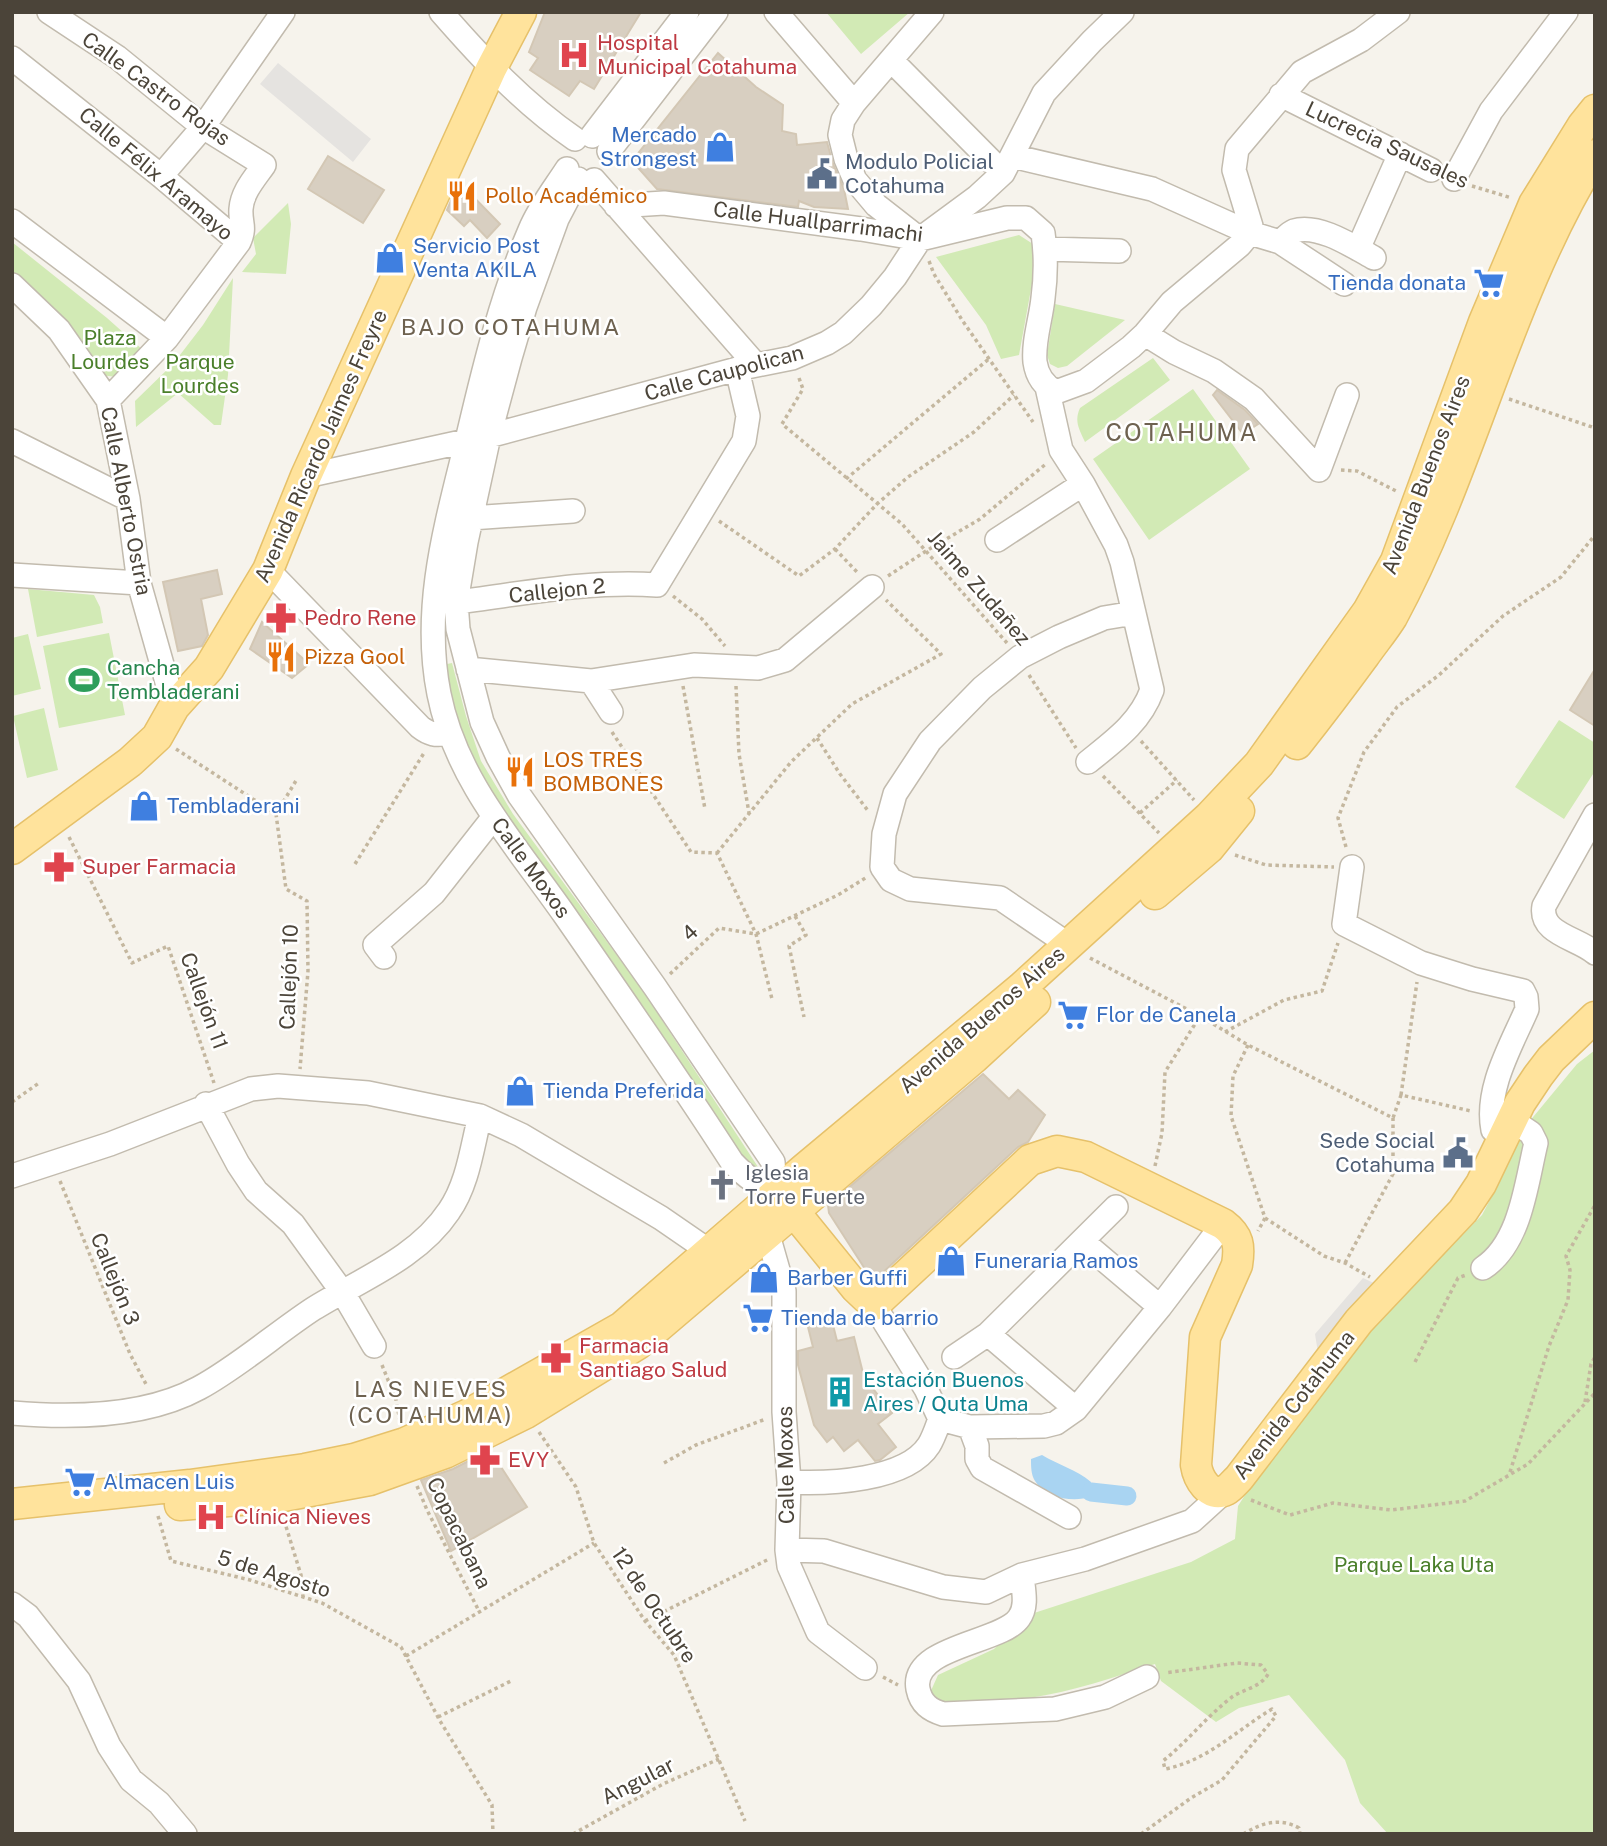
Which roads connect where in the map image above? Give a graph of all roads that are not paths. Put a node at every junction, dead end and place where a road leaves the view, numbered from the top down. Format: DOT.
graph roads {
  1 [pos="49,12"];
  2 [pos="442,12"];
  3 [pos="521,12"];
  4 [pos="687,12"];
  5 [pos="716,12"];
  6 [pos="776,12"];
  7 [pos="932,12"];
  8 [pos="1122,12"];
  9 [pos="1566,12"];
  10 [pos="1387,15"];
  11 [pos="273,16"];
  12 [pos="12,58"];
  13 [pos="891,60"];
  14 [pos="491,69"];
  15 [pos="1281,95"];
  16 [pos="855,103"];
  17 [pos="1595,110"];
  18 [pos="202,127"];
  19 [pos="580,140"];
  20 [pos="1400,155"];
  21 [pos="1595,155"];
  22 [pos="1007,164"];
  23 [pos="1431,170"];
  24 [pos="161,176"];
  25 [pos="580,176"];
  26 [pos="1454,179"];
  27 [pos="616,206"];
  28 [pos="12,221"];
  29 [pos="1250,233"];
  30 [pos="920,239"];
  31 [pos="239,242"];
  32 [pos="1280,242"];
  33 [pos="1045,249"];
  34 [pos="1119,251"];
  35 [pos="1344,284"];
  36 [pos="12,285"];
  37 [pos="1145,334"];
  38 [pos="167,338"];
  39 [pos="746,367"];
  40 [pos="1047,387"];
  41 [pos="1347,395"];
  42 [pos="108,400"];
  43 [pos="489,436"];
  44 [pos="12,441"];
  45 [pos="467,442"];
  46 [pos="306,476"];
  47 [pos="1083,484"];
  48 [pos="128,499"];
  49 [pos="573,511"];
  50 [pos="471,519"];
  51 [pos="997,540"];
  52 [pos="268,570"];
  53 [pos="12,575"];
  54 [pos="139,583"];
  55 [pos="872,587"];
  56 [pos="456,602"];
  57 [pos="1134,612"];
  58 [pos="468,669"];
  59 [pos="592,681"];
  60 [pos="174,707"];
  61 [pos="611,712"];
  62 [pos="438,733"];
  63 [pos="1088,762"];
  64 [pos="1595,815"];
  65 [pos="493,818"];
  66 [pos="12,849"];
  67 [pos="1352,867"];
  68 [pos="1077,950"];
  69 [pos="1595,953"];
  70 [pos="384,957"];
  71 [pos="1595,1017"];
  72 [pos="213,1102"];
  73 [pos="480,1116"];
  74 [pos="1502,1125"];
  75 [pos="12,1176"];
  76 [pos="783,1197"];
  77 [pos="1116,1207"];
  78 [pos="1231,1233"];
  79 [pos="768,1235"];
  80 [pos="1082,1241"];
  81 [pos="720,1258"];
  82 [pos="1483,1268"];
  83 [pos="343,1293"];
  84 [pos="874,1305"];
  85 [pos="1160,1307"];
  86 [pos="988,1334"];
  87 [pos="374,1346"];
  88 [pos="954,1357"];
  89 [pos="1076,1409"];
  90 [pos="12,1413"];
  91 [pos="940,1419"];
  92 [pos="970,1427"];
  93 [pos="407,1455"];
  94 [pos="789,1482"];
  95 [pos="1225,1491"];
  96 [pos="12,1504"];
  97 [pos="1069,1517"];
  98 [pos="12,1520"];
  99 [pos="787,1550"];
  100 [pos="1022,1575"];
  101 [pos="12,1604"];
  102 [pos="865,1668"];
  103 [pos="1147,1677"];
  104 [pos="185,1834"];
  1 -- 18 [label="street, Calle Castro Rojas"];
  2 -- 14 [label="street"];
  3 -- 14 [label="main road, Avenida Ricardo Jaimes Freyre"];
  4 -- 19 [label="street"];
  5 -- 19 [label="street"];
  6 -- 16 [label="street"];
  7 -- 13 [label="street"];
  8 -- 22 [label="street, Calle Caupolican"];
  9 -- 26 [label="street"];
  10 -- 15 [label="street"];
  11 -- 18 [label="street"];
  12 -- 24 [label="street, Calle Félix Aramayo"];
  13 -- 16 [label="street"];
  13 -- 22 [label="street"];
  14 -- 19 [label="street"];
  14 -- 46 [label="main road, Avenida Ricardo Jaimes Freyre"];
  15 -- 20 [label="street, Lucrecia Sausales"];
  15 -- 29 [label="street"];
  16 -- 30 [label="street"];
  17 -- 68 [label="main road, Avenida Buenos Aires"];
  18 -- 24 [label="street"];
  18 -- 31 [label="street, Calle Castro Rojas"];
  19 -- 25 [label="street"];
  19 -- 25 [label="street"];
  20 -- 23 [label="street, Lucrecia Sausales"];
  20 -- 32 [label="street"];
  21 -- 68 [label="main road, Avenida Buenos Aires"];
  22 -- 29 [label="street"];
  22 -- 30 [label="street, Calle Caupolican"];
  24 -- 31 [label="street, Calle Félix Aramayo"];
  25 -- 27 [label="street"];
  25 -- 43 [label="street, Calle Moxos"];
  25 -- 45 [label="street"];
  27 -- 30 [label="street, Calle Huallparrimachi"];
  27 -- 39 [label="street"];
  28 -- 38 [label="street"];
  29 -- 32 [label="street"];
  29 -- 37 [label="street"];
  30 -- 33 [label="street, Calle Huallparrimachi"];
  30 -- 39 [label="street, Calle Caupolican"];
  31 -- 38 [label="street, Calle Félix Aramayo"];
  32 -- 35 [label="street"];
  33 -- 34 [label="street"];
  33 -- 40 [label="street"];
  36 -- 42 [label="street, Calle Alberto Ostria"];
  37 -- 40 [label="street"];
  37 -- 41 [label="street"];
  38 -- 42 [label="street, Calle Félix Aramayo"];
  39 -- 43 [label="street, Calle Caupolican"];
  39 -- 56 [label="street, Callejon 2"];
  40 -- 47 [label="street"];
  42 -- 48 [label="street, Calle Alberto Ostria"];
  43 -- 45 [label="street, Calle Caupolican"];
  43 -- 50 [label="street, Calle Moxos"];
  44 -- 48 [label="street"];
  45 -- 46 [label="street, Calle Caupolican"];
  45 -- 62 [label="street"];
  46 -- 52 [label="main road, Avenida Ricardo Jaimes Freyre"];
  47 -- 51 [label="street"];
  47 -- 57 [label="street"];
  48 -- 54 [label="street, Calle Alberto Ostria"];
  49 -- 50 [label="street"];
  50 -- 56 [label="street, Calle Moxos"];
  52 -- 60 [label="main road, Avenida Ricardo Jaimes Freyre"];
  52 -- 62 [label="street, Calle Moxos"];
  53 -- 54 [label="street"];
  54 -- 60 [label="street, Calle Alberto Ostria"];
  55 -- 59 [label="street"];
  56 -- 58 [label="street, Calle Moxos"];
  57 -- 63 [label="street"];
  57 -- 68 [label="street"];
  58 -- 59 [label="street"];
  58 -- 76 [label="street, Calle Moxos"];
  59 -- 61 [label="street"];
  60 -- 66 [label="main road, Avenida Ricardo Jaimes Freyre"];
  62 -- 65 [label="street, Calle Moxos"];
  64 -- 69 [label="street"];
  65 -- 70 [label="street"];
  65 -- 76 [label="street, Calle Moxos"];
  67 -- 74 [label="street"];
  68 -- 76 [label="main road, Avenida Buenos Aires"];
  71 -- 74 [label="main road, Avenida Cotahuma"];
  72 -- 73 [label="street"];
  72 -- 75 [label="street"];
  72 -- 83 [label="street"];
  73 -- 81 [label="street"];
  73 -- 83 [label="street"];
  74 -- 82 [label="street"];
  74 -- 95 [label="main road, Avenida Cotahuma"];
  76 -- 79 [label="main road, Avenida Buenos Aires"];
  76 -- 81 [label="main road, Avenida Buenos Aires"];
  76 -- 84 [label="main road"];
  77 -- 80 [label="street"];
  78 -- 84 [label="main road"];
  78 -- 85 [label="street"];
  78 -- 95 [label="main road, Avenida Cotahuma"];
  79 -- 81 [label="main road, Avenida Buenos Aires"];
  79 -- 94 [label="street, Calle Moxos"];
  80 -- 85 [label="street"];
  80 -- 86 [label="street"];
  81 -- 93 [label="main road, Avenida Buenos Aires"];
  81 -- 93 [label="main road, Avenida Buenos Aires"];
  83 -- 87 [label="street"];
  83 -- 90 [label="street"];
  84 -- 91 [label="street"];
  85 -- 89 [label="street"];
  86 -- 88 [label="street"];
  86 -- 89 [label="street"];
  89 -- 92 [label="street"];
  91 -- 92 [label="street"];
  91 -- 94 [label="street"];
  92 -- 97 [label="street"];
  93 -- 96 [label="main road, Avenida Buenos Aires"];
  93 -- 98 [label="main road, Avenida Buenos Aires"];
  94 -- 99 [label="street, Calle Moxos"];
  95 -- 100 [label="street"];
  99 -- 100 [label="street"];
  99 -- 102 [label="street, Calle Moxos"];
  100 -- 103 [label="street"];
  101 -- 104 [label="street"];
}
